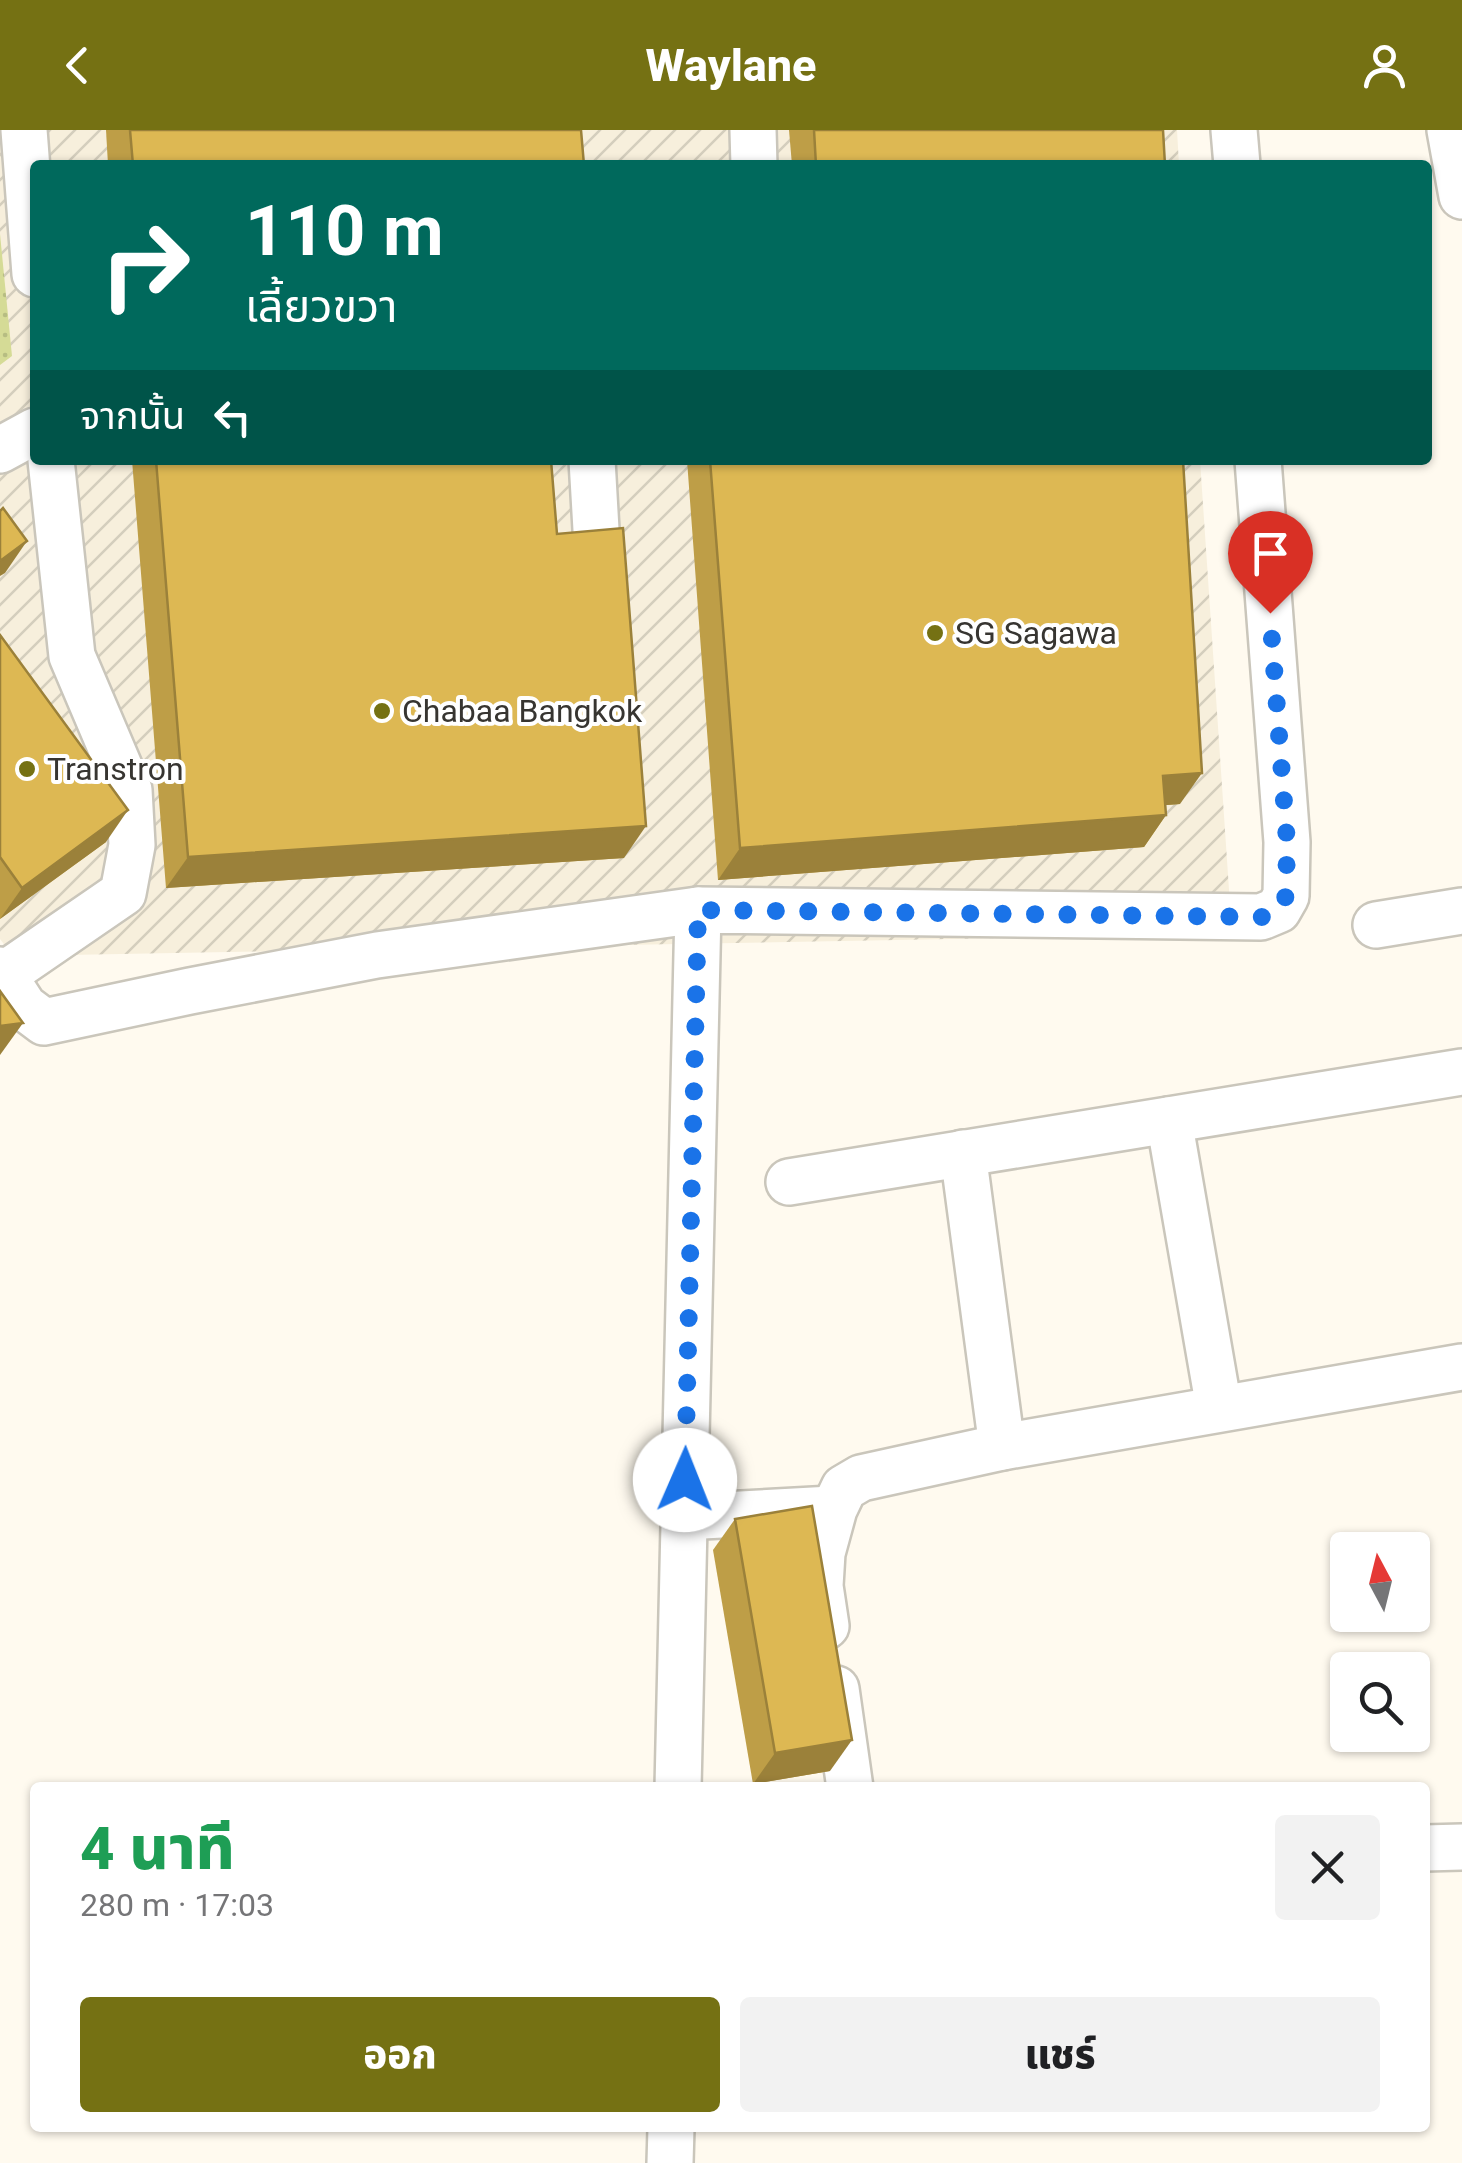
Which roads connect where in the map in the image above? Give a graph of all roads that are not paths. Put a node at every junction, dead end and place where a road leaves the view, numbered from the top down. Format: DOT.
graph roads {
  1 [pos="24,130"];
  2 [pos="753,130"];
  3 [pos="1234,130"];
  4 [pos="1450,130"];
  5 [pos="754,160"];
  6 [pos="1236,160"];
  7 [pos="1462,196"];
  8 [pos="30,209"];
  9 [pos="30,434"];
  10 [pos="0,450"];
  11 [pos="52,465"];
  12 [pos="592,465"];
  13 [pos="1258,465"];
  14 [pos="598,546"];
  15 [pos="698,910"];
  16 [pos="1462,911"];
  17 [pos="1376,925"];
  18 [pos="2,972"];
  19 [pos="1462,1072"];
  20 [pos="1169,1120"];
  21 [pos="964,1153"];
  22 [pos="789,1182"];
  23 [pos="1462,1367"];
  24 [pos="1220,1408"];
  25 [pos="1002,1447"];
  26 [pos="834,1509"];
  27 [pos="684,1518"];
  28 [pos="678,1782"];
  29 [pos="849,1782"];
  30 [pos="1462,1847"];
  31 [pos="1430,1848"];
  32 [pos="671,2132"];
  33 [pos="670,2163"];
  1 -- 8 [label="street"];
  2 -- 5 [label="street"];
  3 -- 6 [label="street"];
  4 -- 7 [label="street"];
  9 -- 10 [label="street"];
  11 -- 18 [label="street"];
  12 -- 14 [label="street"];
  13 -- 15 [label="street"];
  15 -- 18 [label="street"];
  15 -- 27 [label="street"];
  16 -- 17 [label="street"];
  19 -- 20 [label="street"];
  20 -- 21 [label="street"];
  20 -- 24 [label="street"];
  21 -- 22 [label="street"];
  21 -- 25 [label="street"];
  23 -- 24 [label="street"];
  24 -- 25 [label="street"];
  25 -- 26 [label="street"];
  26 -- 27 [label="street"];
  26 -- 29 [label="street"];
  27 -- 28 [label="street"];
  30 -- 31 [label="street"];
  32 -- 33 [label="street"];
}
